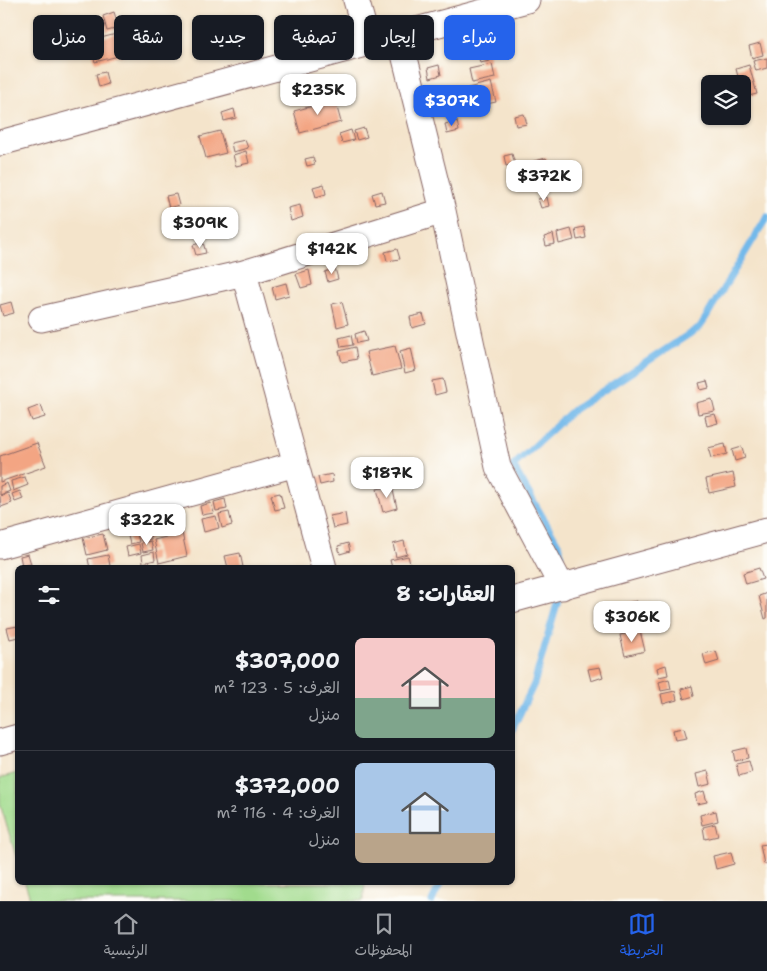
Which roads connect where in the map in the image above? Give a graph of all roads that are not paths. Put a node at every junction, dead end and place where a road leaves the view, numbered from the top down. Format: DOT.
graph roads {
  1 [pos="356,0"];
  2 [pos="527,0"];
  3 [pos="434,25"];
  4 [pos="364,28"];
  5 [pos="364,43"];
  6 [pos="405,60"];
  7 [pos="0,143"];
  8 [pos="443,211"];
  9 [pos="244,274"];
  10 [pos="41,319"];
  11 [pos="296,464"];
  12 [pos="767,530"];
  13 [pos="0,546"];
  14 [pos="323,565"];
  15 [pos="562,587"];
  16 [pos="515,599"];
  17 [pos="15,738"];
  18 [pos="0,742"];
  1 -- 4 [label="street"];
  2 -- 3 [label="street"];
  5 -- 7 [label="street"];
  6 -- 8 [label="street"];
  8 -- 9 [label="street"];
  8 -- 15 [label="street"];
  9 -- 10 [label="street"];
  9 -- 11 [label="street"];
  11 -- 13 [label="street"];
  11 -- 14 [label="street"];
  12 -- 15 [label="street"];
  15 -- 16 [label="street"];
  17 -- 18 [label="street"];
}
